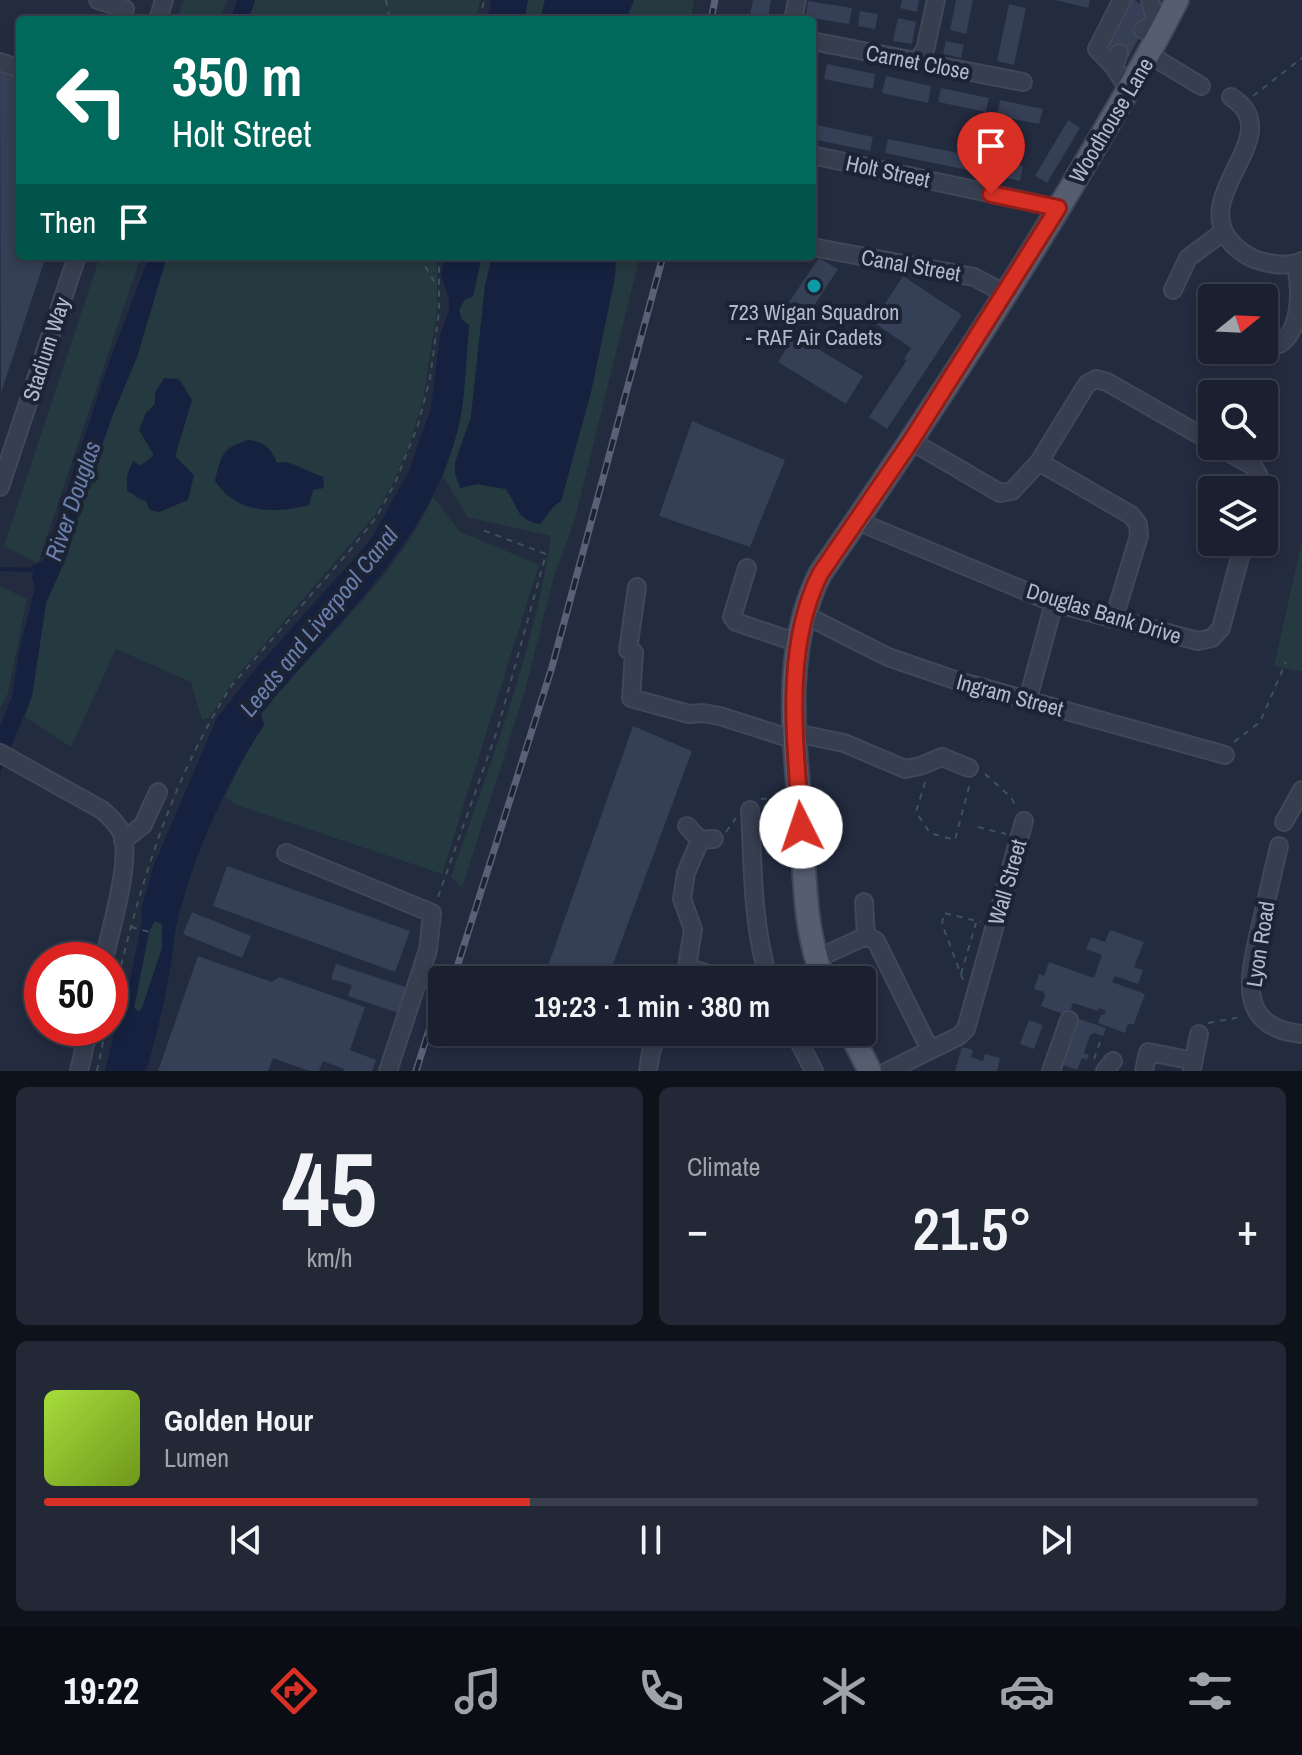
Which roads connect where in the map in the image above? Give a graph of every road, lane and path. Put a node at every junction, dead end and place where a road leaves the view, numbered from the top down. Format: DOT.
graph roads {
  1 [pos="98,0"];
  2 [pos="936,0"];
  3 [pos="1122,0"];
  4 [pos="1150,0"];
  5 [pos="1177,0"];
  6 [pos="122,16"];
  7 [pos="1154,26"];
  8 [pos="816,42"];
  9 [pos="1150,55"];
  10 [pos="1302,58"];
  11 [pos="916,61"];
  12 [pos="1023,82"];
  13 [pos="1201,86"];
  14 [pos="1129,90"];
  15 [pos="1242,99"];
  16 [pos="816,156"];
  17 [pos="1058,208"];
  18 [pos="1223,232"];
  19 [pos="816,248"];
  20 [pos="76,260"];
  21 [pos="421,260"];
  22 [pos="439,260"];
  23 [pos="1299,262"];
  24 [pos="438,287"];
  25 [pos="1173,290"];
  26 [pos="1006,294"];
  27 [pos="1289,342"];
  28 [pos="1198,434"];
  29 [pos="911,441"];
  30 [pos="1242,460"];
  31 [pos="1039,462"];
  32 [pos="1259,476"];
  33 [pos="1,483"];
  34 [pos="857,521"];
  35 [pos="480,529"];
  36 [pos="1240,556"];
  37 [pos="747,568"];
  38 [pos="637,587"];
  39 [pos="1054,603"];
  40 [pos="803,614"];
  41 [pos="1114,618"];
  42 [pos="798,643"];
  43 [pos="1286,662"];
  44 [pos="1028,699"];
  45 [pos="795,737"];
  46 [pos="0,753"];
  47 [pos="1225,755"];
  48 [pos="931,762"];
  49 [pos="971,769"];
  50 [pos="1285,783"];
  51 [pos="1301,791"];
  52 [pos="158,792"];
  53 [pos="750,810"];
  54 [pos="1024,821"];
  55 [pos="1284,822"];
  56 [pos="687,826"];
  57 [pos="978,827"];
  58 [pos="1018,838"];
  59 [pos="123,841"];
  60 [pos="1279,846"];
  61 [pos="286,853"];
  62 [pos="1273,870"];
  63 [pos="1292,874"];
  64 [pos="864,902"];
  65 [pos="432,913"];
  66 [pos="995,924"];
  67 [pos="130,927"];
  68 [pos="974,929"];
  69 [pos="153,933"];
  70 [pos="866,936"];
  71 [pos="108,942"];
  72 [pos="126,942"];
  73 [pos="990,942"];
  74 [pos="816,959"];
  75 [pos="685,966"];
  76 [pos="765,966"];
  77 [pos="819,966"];
  78 [pos="961,976"];
  79 [pos="974,1003"];
  80 [pos="1257,1011"];
  81 [pos="1069,1020"];
  82 [pos="1199,1034"];
  83 [pos="1302,1034"];
  84 [pos="1101,1039"];
  85 [pos="85,1046"];
  86 [pos="102,1046"];
  87 [pos="653,1046"];
  88 [pos="801,1046"];
  89 [pos="857,1046"];
  90 [pos="930,1050"];
  91 [pos="1104,1064"];
  92 [pos="1193,1066"];
  93 [pos="1057,1070"];
  94 [pos="79,1071"];
  95 [pos="97,1071"];
  96 [pos="388,1071"];
  97 [pos="648,1071"];
  98 [pos="814,1071"];
  99 [pos="870,1071"];
  100 [pos="888,1071"];
  101 [pos="1144,1071"];
  1 -- 6 [label="street"];
  2 -- 11 [label="street"];
  3 -- 14 [label="street"];
  4 -- 7 [label="street"];
  5 -- 7 [label="main road, Woodhouse Lane"];
  7 -- 9 [label="main road, Woodhouse Lane"];
  8 -- 11 [label="street, Carnet Close"];
  9 -- 13 [label="street"];
  9 -- 14 [label="main road, Woodhouse Lane"];
  10 -- 15 [label="path"];
  11 -- 12 [label="street, Carnet Close"];
  14 -- 17 [label="main road, Woodhouse Lane"];
  15 -- 18 [label="street"];
  16 -- 17 [label="street, Holt Street"];
  17 -- 26 [label="main road, Woodhouse Lane"];
  18 -- 23 [label="street"];
  18 -- 25 [label="street"];
  19 -- 26 [label="street, Canal Street"];
  20 -- 33 [label="street, Stadium Way"];
  21 -- 24 [label="path"];
  22 -- 24 [label="path"];
  23 -- 27 [label="street"];
  24 -- 67 [label="path"];
  26 -- 29 [label="main road, Woodhouse Lane"];
  28 -- 31 [label="street"];
  29 -- 31 [label="street"];
  29 -- 34 [label="main road, Woodhouse Lane"];
  30 -- 32 [label="street"];
  31 -- 41 [label="street"];
  34 -- 39 [label="street, Douglas Bank Drive"];
  34 -- 40 [label="main road, Woodhouse Lane"];
  35 -- 65 [label="path"];
  36 -- 41 [label="street, Douglas Bank Drive"];
  37 -- 42 [label="street"];
  38 -- 45 [label="street"];
  39 -- 41 [label="street, Douglas Bank Drive"];
  39 -- 44 [label="street"];
  40 -- 42 [label="main road, Woodhouse Lane"];
  40 -- 44 [label="street, Ingram Street"];
  42 -- 45 [label="main road, Woodhouse Lane"];
  43 -- 47 [label="path"];
  44 -- 47 [label="street, Ingram Street"];
  45 -- 48 [label="street"];
  45 -- 74 [label="main road, Woodhouse Lane"];
  46 -- 59 [label="street"];
  48 -- 49 [label="street"];
  48 -- 49 [label="path"];
  49 -- 54 [label="path"];
  50 -- 51 [label="street"];
  51 -- 55 [label="street"];
  52 -- 59 [label="street"];
  53 -- 76 [label="street"];
  54 -- 58 [label="street, Wall Street"];
  56 -- 75 [label="street"];
  57 -- 58 [label="path"];
  58 -- 66 [label="street, Wall Street"];
  59 -- 71 [label="street"];
  60 -- 62 [label="street, Lyon Road"];
  61 -- 65 [label="street"];
  62 -- 63 [label="street, Lyon Road"];
  62 -- 80 [label="street, Lyon Road"];
  64 -- 70 [label="street"];
  65 -- 96 [label="street"];
  66 -- 68 [label="path"];
  66 -- 73 [label="street, Wall Street"];
  67 -- 69 [label="path"];
  67 -- 72 [label="path"];
  68 -- 73 [label="street, Wall Street"];
  68 -- 78 [label="path"];
  68 -- 78 [label="path"];
  70 -- 74 [label="street"];
  70 -- 90 [label="street"];
  73 -- 79 [label="street, Wall Street"];
  74 -- 77 [label="main road, Woodhouse Lane"];
  78 -- 79 [label="path"];
  79 -- 90 [label="street, Wall Street"];
  80 -- 82 [label="path"];
  80 -- 83 [label="street, Lyon Road"];
  81 -- 93 [label="street"];
  82 -- 92 [label="street"];
  84 -- 91 [label="path"];
  85 -- 94 [label="street"];
  86 -- 95 [label="path"];
  87 -- 97 [label="street"];
  88 -- 98 [label="street"];
  89 -- 99 [label="main road"];
  90 -- 100 [label="street, Wall Street"];
  92 -- 101 [label="street"];
}
